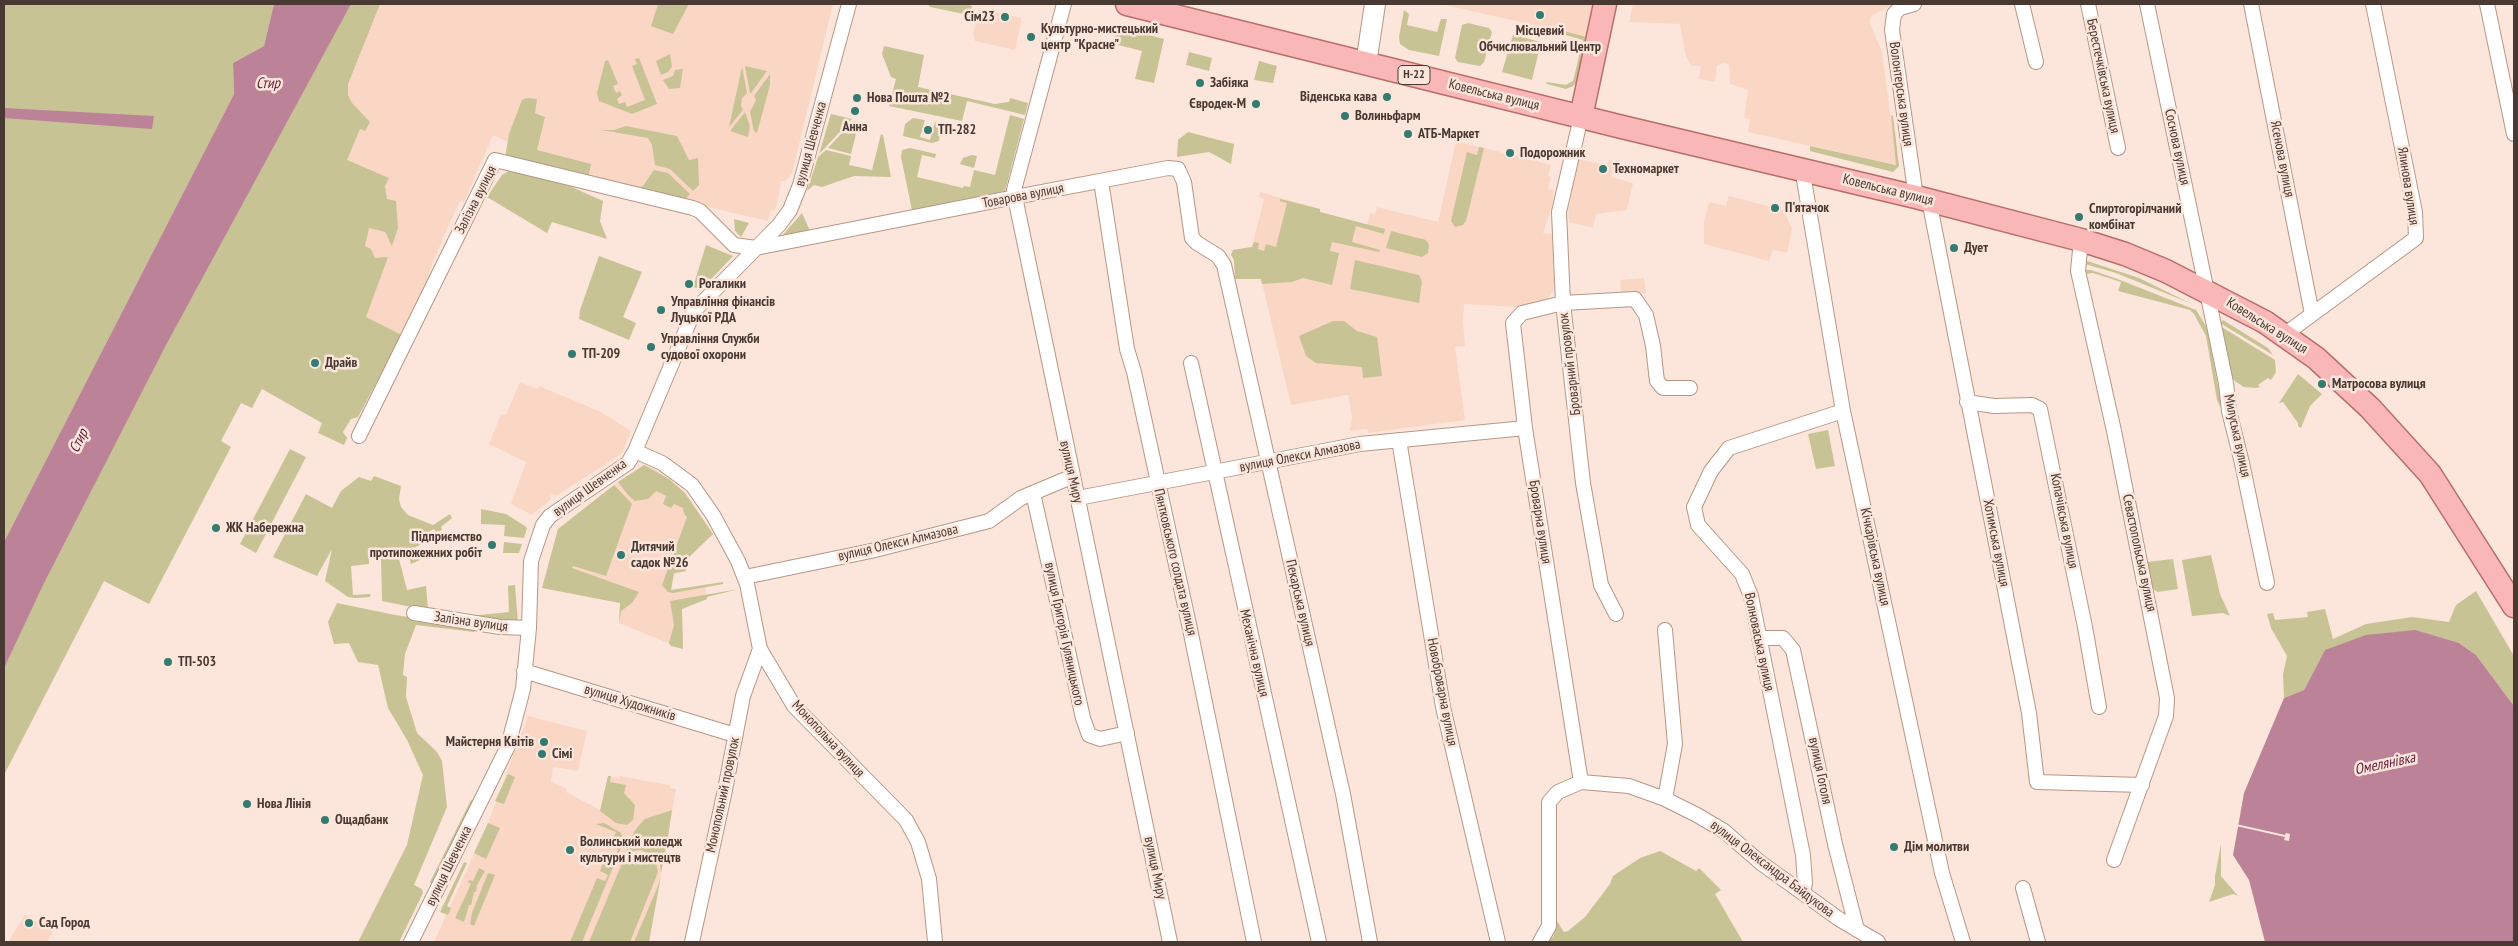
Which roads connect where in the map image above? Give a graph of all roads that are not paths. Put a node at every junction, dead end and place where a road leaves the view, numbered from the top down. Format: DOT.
graph roads {
  1 [pos="849,4"];
  2 [pos="1064,4"];
  3 [pos="1127,4"];
  4 [pos="1375,4"];
  5 [pos="1606,4"];
  6 [pos="1914,4"];
  7 [pos="2022,4"];
  8 [pos="2088,4"];
  9 [pos="2147,4"];
  10 [pos="2251,4"];
  11 [pos="2374,4"];
  12 [pos="2487,4"];
  13 [pos="2036,62"];
  14 [pos="1366,64"];
  15 [pos="1581,117"];
  16 [pos="2514,134"];
  17 [pos="2118,148"];
  18 [pos="1802,168"];
  19 [pos="1101,181"];
  20 [pos="1014,197"];
  21 [pos="1923,199"];
  22 [pos="2081,240"];
  23 [pos="756,248"];
  24 [pos="1224,264"];
  25 [pos="2207,290"];
  26 [pos="1563,303"];
  27 [pos="2312,314"];
  28 [pos="2284,335"];
  29 [pos="1191,363"];
  30 [pos="1690,388"];
  31 [pos="1967,402"];
  32 [pos="1843,411"];
  33 [pos="1525,428"];
  34 [pos="358,436"];
  35 [pos="1399,440"];
  36 [pos="635,451"];
  37 [pos="1269,461"];
  38 [pos="1214,472"];
  39 [pos="1071,477"];
  40 [pos="1158,484"];
  41 [pos="1033,493"];
  42 [pos="1078,498"];
  43 [pos="745,577"];
  44 [pos="2267,583"];
  45 [pos="2514,606"];
  46 [pos="414,613"];
  47 [pos="1616,614"];
  48 [pos="529,628"];
  49 [pos="1665,630"];
  50 [pos="1760,638"];
  51 [pos="760,649"];
  52 [pos="524,671"];
  53 [pos="2099,707"];
  54 [pos="1127,733"];
  55 [pos="735,735"];
  56 [pos="1581,782"];
  57 [pos="2142,785"];
  58 [pos="1665,799"];
  59 [pos="2114,860"];
  60 [pos="2023,888"];
  61 [pos="1803,892"];
  62 [pos="1857,930"];
  63 [pos="411,942"];
  64 [pos="692,942"];
  65 [pos="935,942"];
  66 [pos="1170,942"];
  67 [pos="1254,942"];
  68 [pos="1319,942"];
  69 [pos="1370,942"];
  70 [pos="1498,942"];
  71 [pos="1540,942"];
  72 [pos="1878,942"];
  73 [pos="1963,942"];
  74 [pos="2038,942"];
  1 -- 23 [label="street, вулиця Шевченка"];
  2 -- 20 [label="street, вулиця Миру"];
  3 -- 14 [label="main road, Ковельська вулиця / Н-22"];
  4 -- 14 [label="main road"];
  5 -- 15 [label="main road"];
  6 -- 21 [label="street, Волонтерська вулиця"];
  7 -- 13 [label="street"];
  8 -- 17 [label="street, Берестечківська вулиця"];
  9 -- 25 [label="street, Соснова вулиця"];
  10 -- 27 [label="street, Ясенова вулиця"];
  11 -- 27 [label="street, Ялинова вулиця"];
  12 -- 16 [label="street"];
  14 -- 15 [label="main road, Ковельська вулиця / Н-22"];
  15 -- 18 [label="main road, Ковельська вулиця"];
  15 -- 26 [label="street"];
  18 -- 21 [label="main road, Ковельська вулиця"];
  18 -- 32 [label="street, Кічкарівська вулиця"];
  19 -- 20 [label="street, Товарова вулиця"];
  19 -- 24 [label="street, Товарова вулиця"];
  19 -- 40 [label="street, Пянтковського солдата вулиця"];
  20 -- 23 [label="street, Товарова вулиця"];
  20 -- 39 [label="street, вулиця Миру"];
  21 -- 22 [label="main road, Ковельська вулиця"];
  21 -- 31 [label="street, Хотимська вулиця"];
  22 -- 25 [label="main road, Ковельська вулиця"];
  22 -- 57 [label="street, Севастопольська вулиця"];
  23 -- 34 [label="street, Залізна вулиця"];
  23 -- 36 [label="street, вулиця Шевченка"];
  24 -- 37 [label="street, Пекарська вулиця"];
  25 -- 28 [label="main road, Ковельська вулиця"];
  25 -- 44 [label="street, Милуська вулиця"];
  26 -- 30 [label="street, Броварний провулок"];
  26 -- 33 [label="street, Броварна вулиця"];
  26 -- 47 [label="street, Броварний провулок"];
  27 -- 28 [label="street, Ялинова вулиця"];
  28 -- 45 [label="main road, Ковельська вулиця"];
  29 -- 38 [label="street, Механічна вулиця"];
  31 -- 53 [label="street, Копачівська вулиця"];
  31 -- 57 [label="street, Хотимська вулиця"];
  32 -- 50 [label="street, Волноваська вулиця"];
  32 -- 73 [label="street, Кічкарівська вулиця"];
  33 -- 35 [label="street, вулиця Олекси Алмазова"];
  33 -- 56 [label="street, Броварна вулиця"];
  35 -- 37 [label="street, вулиця Олекси Алмазова"];
  35 -- 70 [label="street, Новоброварна вулиця"];
  36 -- 43 [label="street, Монопольна вулиця"];
  36 -- 48 [label="street, вулиця Шевченка"];
  37 -- 38 [label="street, вулиця Олекси Алмазова"];
  37 -- 69 [label="street, Пекарська вулиця"];
  38 -- 40 [label="street, вулиця Олекси Алмазова"];
  38 -- 68 [label="street, Механічна вулиця"];
  39 -- 41 [label="street, вулиця Олекси Алмазова"];
  39 -- 42 [label="street, вулиця Миру"];
  40 -- 42 [label="street, вулиця Олекси Алмазова"];
  40 -- 67 [label="street, Пянтковського солдата вулиця"];
  41 -- 43 [label="street, вулиця Олекси Алмазова"];
  41 -- 54 [label="street, вулиця Григорія Гуляницького"];
  42 -- 54 [label="street, вулиця Миру"];
  43 -- 51 [label="street, Монопольна вулиця"];
  46 -- 48 [label="street, Залізна вулиця"];
  48 -- 52 [label="street, вулиця Шевченка"];
  49 -- 58 [label="street"];
  50 -- 61 [label="street, Волноваська вулиця"];
  50 -- 62 [label="street, вулиця Гоголя"];
  51 -- 55 [label="street, Монопольний провулок"];
  51 -- 65 [label="street, Монопольна вулиця"];
  52 -- 55 [label="street, вулиця Художників"];
  52 -- 63 [label="street, вулиця Шевченка"];
  54 -- 66 [label="street, вулиця Миру"];
  55 -- 64 [label="street, Монопольний провулок"];
  56 -- 58 [label="street, вулиця Олександра Байдукова"];
  56 -- 71 [label="street"];
  57 -- 59 [label="street, Севастопольська вулиця"];
  58 -- 61 [label="street, вулиця Олександра Байдукова"];
  60 -- 74 [label="street"];
  61 -- 62 [label="street, вулиця Олександра Байдукова"];
  62 -- 72 [label="street, вулиця Олександра Байдукова"];
}
